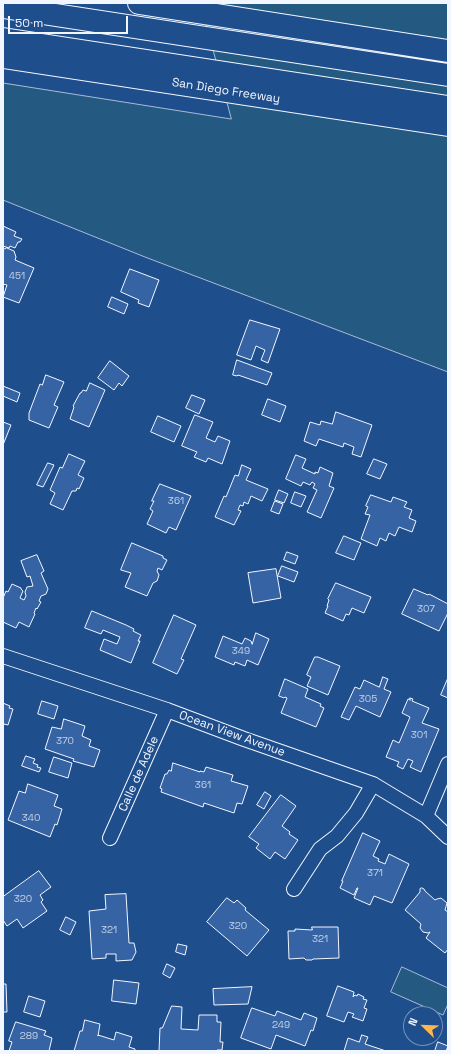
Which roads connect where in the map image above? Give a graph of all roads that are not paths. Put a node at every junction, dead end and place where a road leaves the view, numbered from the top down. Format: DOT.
graph roads {
  1 [pos="139,3"];
  2 [pos="3,7"];
  3 [pos="3,39"];
  4 [pos="448,51"];
  5 [pos="3,57"];
  6 [pos="448,75"];
  7 [pos="448,106"];
  8 [pos="448,125"];
  9 [pos="3,656"];
  10 [pos="167,710"];
  11 [pos="448,764"];
  12 [pos="373,784"];
  13 [pos="426,816"];
  14 [pos="448,837"];
  15 [pos="110,838"];
  16 [pos="294,889"];
  1 -- 4 [label="highway"];
  2 -- 6 [label="highway"];
  3 -- 7 [label="highway"];
  5 -- 8 [label="highway, San Diego Freeway"];
  9 -- 10 [label="street, Ocean View Avenue"];
  10 -- 12 [label="street, Ocean View Avenue"];
  10 -- 15 [label="street, Calle de Adele"];
  11 -- 13 [label="street"];
  12 -- 13 [label="street, Ocean View Avenue"];
  12 -- 16 [label="street"];
  13 -- 14 [label="street, Ocean View Avenue"];
}
